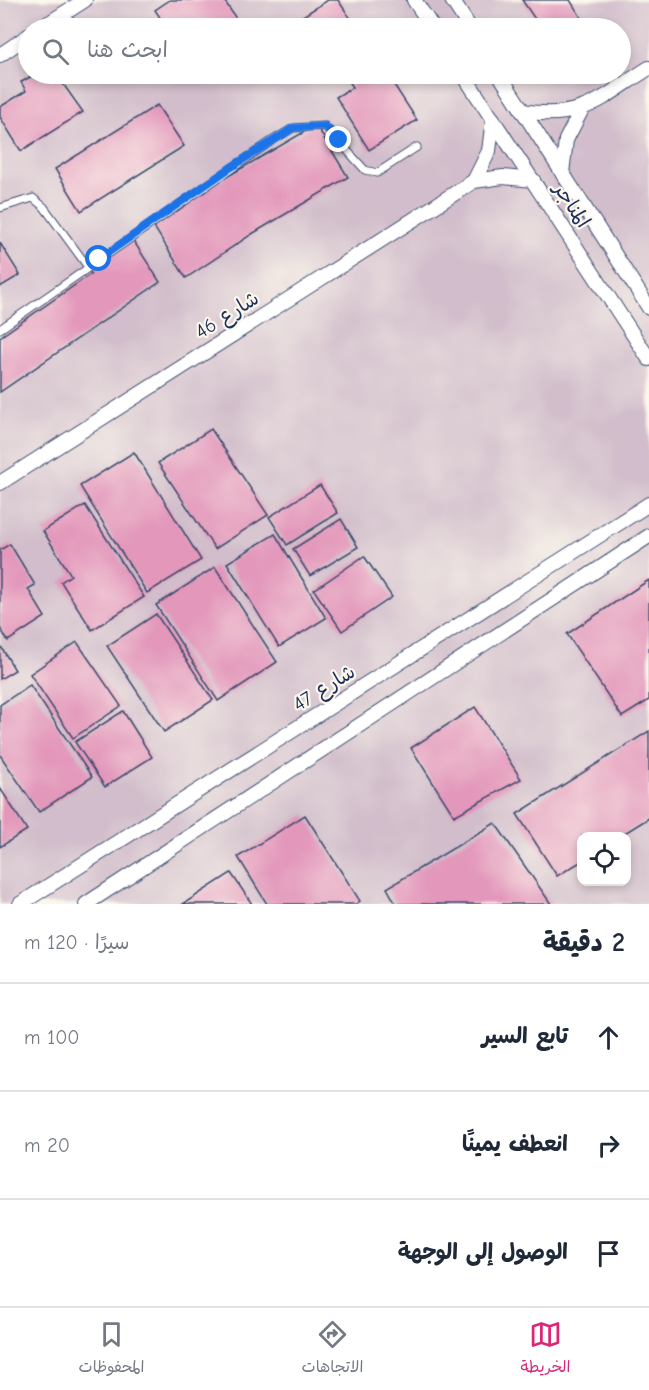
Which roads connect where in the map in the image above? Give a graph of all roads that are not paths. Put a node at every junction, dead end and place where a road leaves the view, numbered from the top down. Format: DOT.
graph roads {
  1 [pos="85,0"];
  2 [pos="414,0"];
  3 [pos="452,0"];
  4 [pos="57,18"];
  5 [pos="426,18"];
  6 [pos="464,18"];
  7 [pos="18,43"];
  8 [pos="0,55"];
  9 [pos="649,68"];
  10 [pos="631,79"];
  11 [pos="470,84"];
  12 [pos="505,84"];
  13 [pos="624,84"];
  14 [pos="522,111"];
  15 [pos="581,111"];
  16 [pos="493,119"];
  17 [pos="417,147"];
  18 [pos="562,173"];
  19 [pos="533,180"];
  20 [pos="474,181"];
  21 [pos="0,208"];
  22 [pos="88,267"];
  23 [pos="649,308"];
  24 [pos="0,329"];
  25 [pos="649,358"];
  26 [pos="0,483"];
  27 [pos="649,504"];
  28 [pos="649,536"];
  29 [pos="20,904"];
  30 [pos="86,904"];
  1 -- 4 [label="street"];
  2 -- 5 [label="street"];
  3 -- 6 [label="street"];
  7 -- 8 [label="street"];
  9 -- 10 [label="street"];
  11 -- 16 [label="street, المناجر"];
  12 -- 14 [label="street, المناجر"];
  13 -- 15 [label="street"];
  14 -- 15 [label="street"];
  14 -- 18 [label="street, المناجر"];
  15 -- 18 [label="street"];
  16 -- 19 [label="street, المناجر"];
  16 -- 20 [label="street"];
  17 -- 22 [label="lane"];
  18 -- 23 [label="street, المناجر"];
  19 -- 20 [label="street, شارع 46"];
  19 -- 25 [label="street, المناجر"];
  20 -- 26 [label="street, شارع 46"];
  21 -- 22 [label="lane"];
  22 -- 24 [label="lane"];
  27 -- 29 [label="street, شارع 47"];
  28 -- 30 [label="street"];
}
